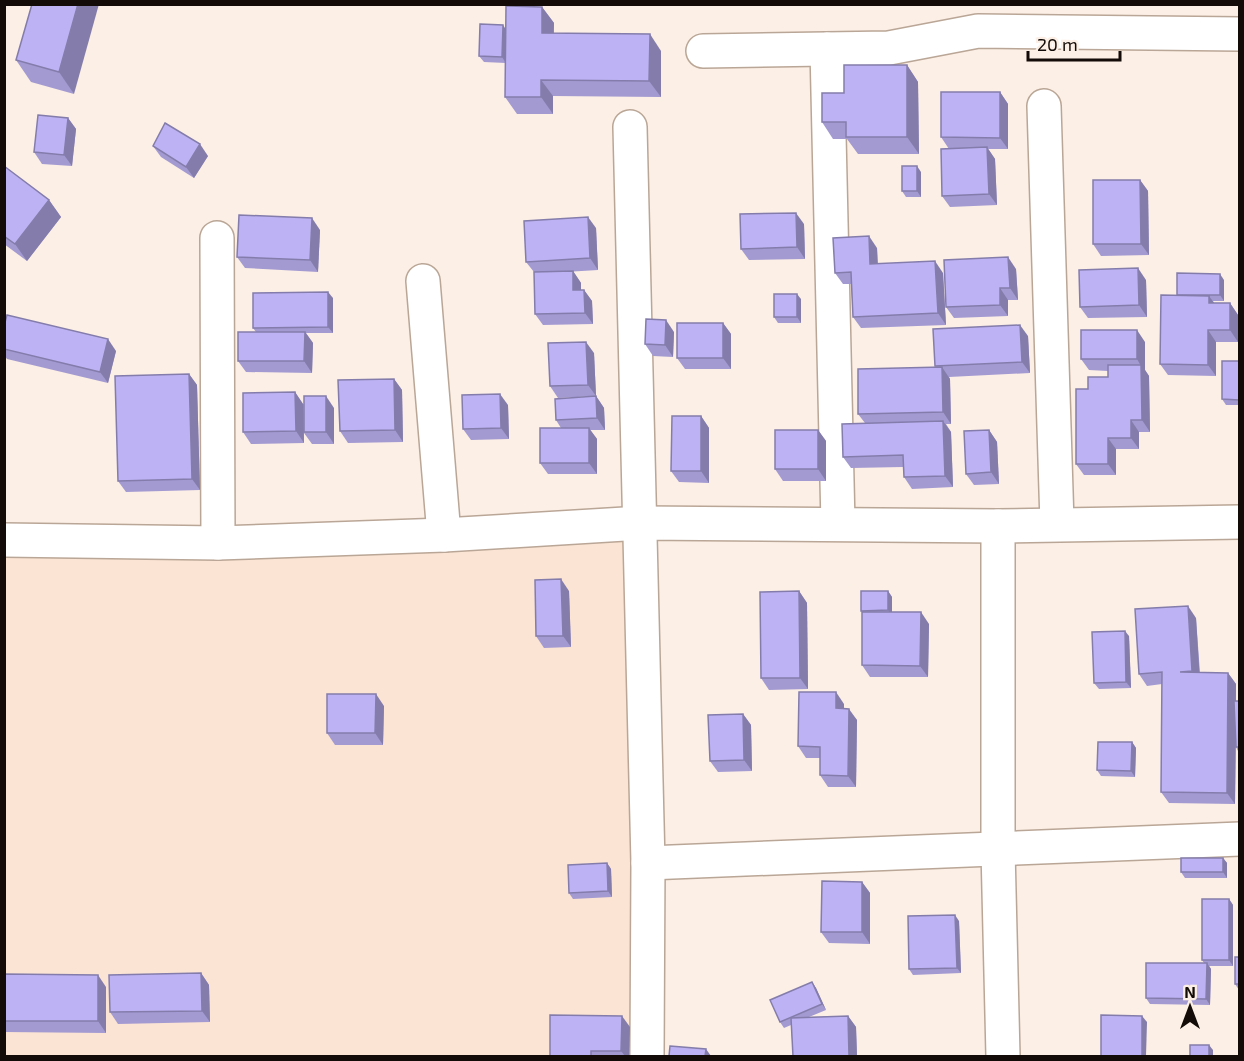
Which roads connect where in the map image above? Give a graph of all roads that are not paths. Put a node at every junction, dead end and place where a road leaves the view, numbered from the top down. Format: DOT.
graph roads {
  1 [pos="1239,34"];
  2 [pos="827,49"];
  3 [pos="703,51"];
  4 [pos="1044,106"];
  5 [pos="630,127"];
  6 [pos="217,238"];
  7 [pos="423,281"];
  8 [pos="1239,522"];
  9 [pos="641,523"];
  10 [pos="1057,523"];
  11 [pos="838,524"];
  12 [pos="998,526"];
  13 [pos="444,535"];
  14 [pos="4,540"];
  15 [pos="218,543"];
  16 [pos="1239,839"];
  17 [pos="998,850"];
  18 [pos="648,863"];
  19 [pos="647,1056"];
  20 [pos="1003,1056"];
  1 -- 2 [label="street"];
  2 -- 3 [label="street"];
  2 -- 11 [label="street"];
  4 -- 10 [label="street"];
  5 -- 9 [label="street"];
  6 -- 15 [label="street"];
  7 -- 13 [label="street"];
  8 -- 10 [label="street"];
  9 -- 11 [label="street"];
  9 -- 13 [label="street"];
  9 -- 18 [label="street"];
  10 -- 12 [label="street"];
  11 -- 12 [label="street"];
  12 -- 17 [label="street"];
  13 -- 15 [label="street"];
  14 -- 15 [label="street"];
  16 -- 17 [label="street"];
  17 -- 18 [label="street"];
  17 -- 20 [label="street"];
  18 -- 19 [label="street"];
}
